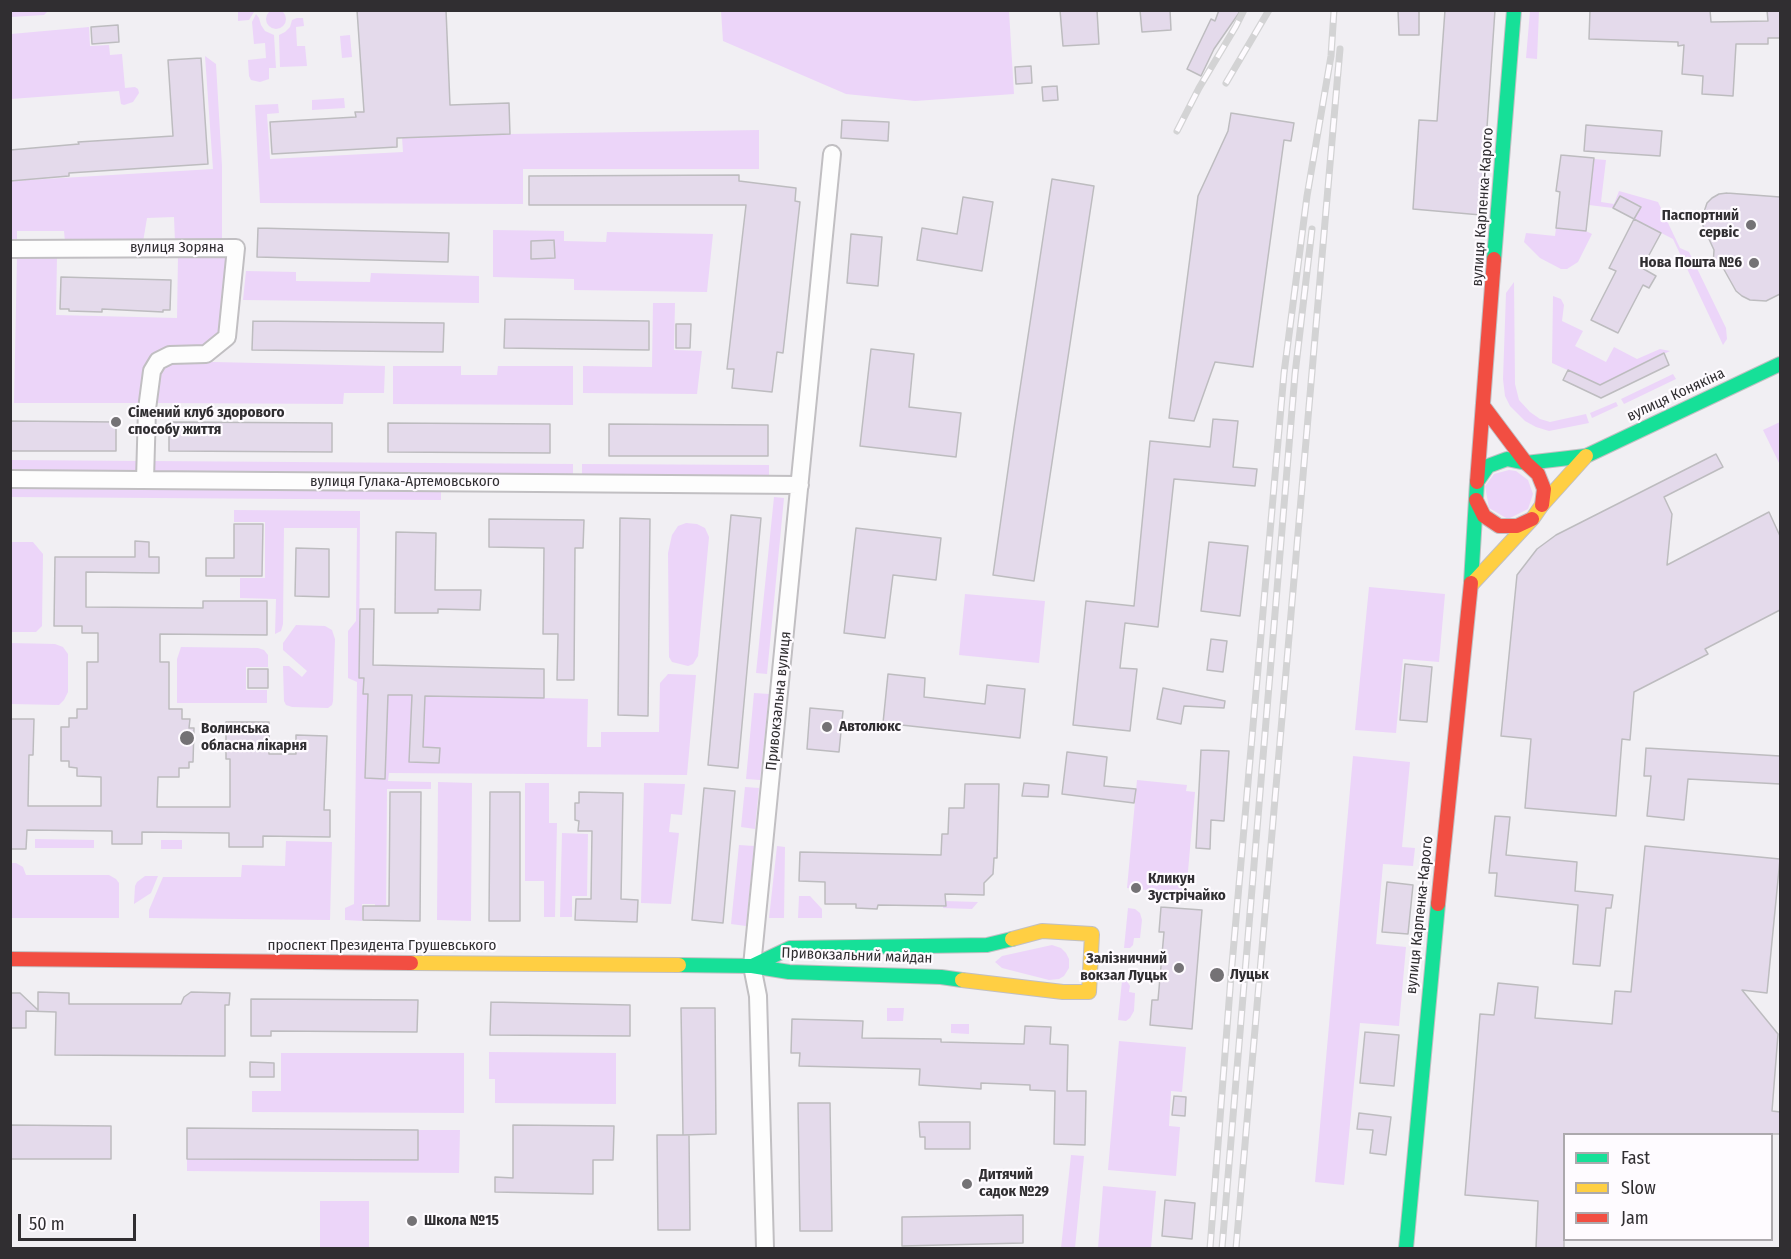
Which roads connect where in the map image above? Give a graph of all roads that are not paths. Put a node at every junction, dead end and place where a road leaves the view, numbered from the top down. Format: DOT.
graph roads {
  1 [pos="1514,10"];
  2 [pos="832,154"];
  3 [pos="10,249"];
  4 [pos="1780,364"];
  5 [pos="1484,407"];
  6 [pos="1586,456"];
  7 [pos="1526,463"];
  8 [pos="10,479"];
  9 [pos="145,480"];
  10 [pos="1477,482"];
  11 [pos="800,485"];
  12 [pos="1476,500"];
  13 [pos="1542,505"];
  14 [pos="1533,518"];
  15 [pos="1471,585"];
  16 [pos="10,959"];
  17 [pos="752,966"];
  18 [pos="765,1248"];
  19 [pos="1406,1248"];
  1 -- 5 [label="main road, вулиця Карпенка-Карого"];
  2 -- 11 [label="street, Привокзальна вулиця"];
  3 -- 9 [label="street, вулиця Зоряна"];
  4 -- 6 [label="main road, вулиця Конякіна"];
  5 -- 7 [label="main road"];
  5 -- 10 [label="main road, вулиця Карпенка-Карого"];
  6 -- 7 [label="main road"];
  6 -- 13 [label="main road"];
  7 -- 10 [label="main road"];
  7 -- 13 [label="main road"];
  8 -- 9 [label="street, вулиця Гулака-Артемовського"];
  9 -- 11 [label="street, вулиця Гулака-Артемовського"];
  10 -- 12 [label="main road"];
  11 -- 17 [label="street, Привокзальна вулиця"];
  12 -- 14 [label="main road"];
  12 -- 15 [label="main road, вулиця Карпенка-Карого"];
  13 -- 14 [label="main road"];
  14 -- 15 [label="main road"];
  15 -- 19 [label="main road, вулиця Карпенка-Карого"];
  16 -- 17 [label="main road, проспект Президента Грушевського"];
  17 -- 17 [label="main road, Привокзальний майдан"];
  17 -- 18 [label="street, Привокзальна вулиця"];
}
